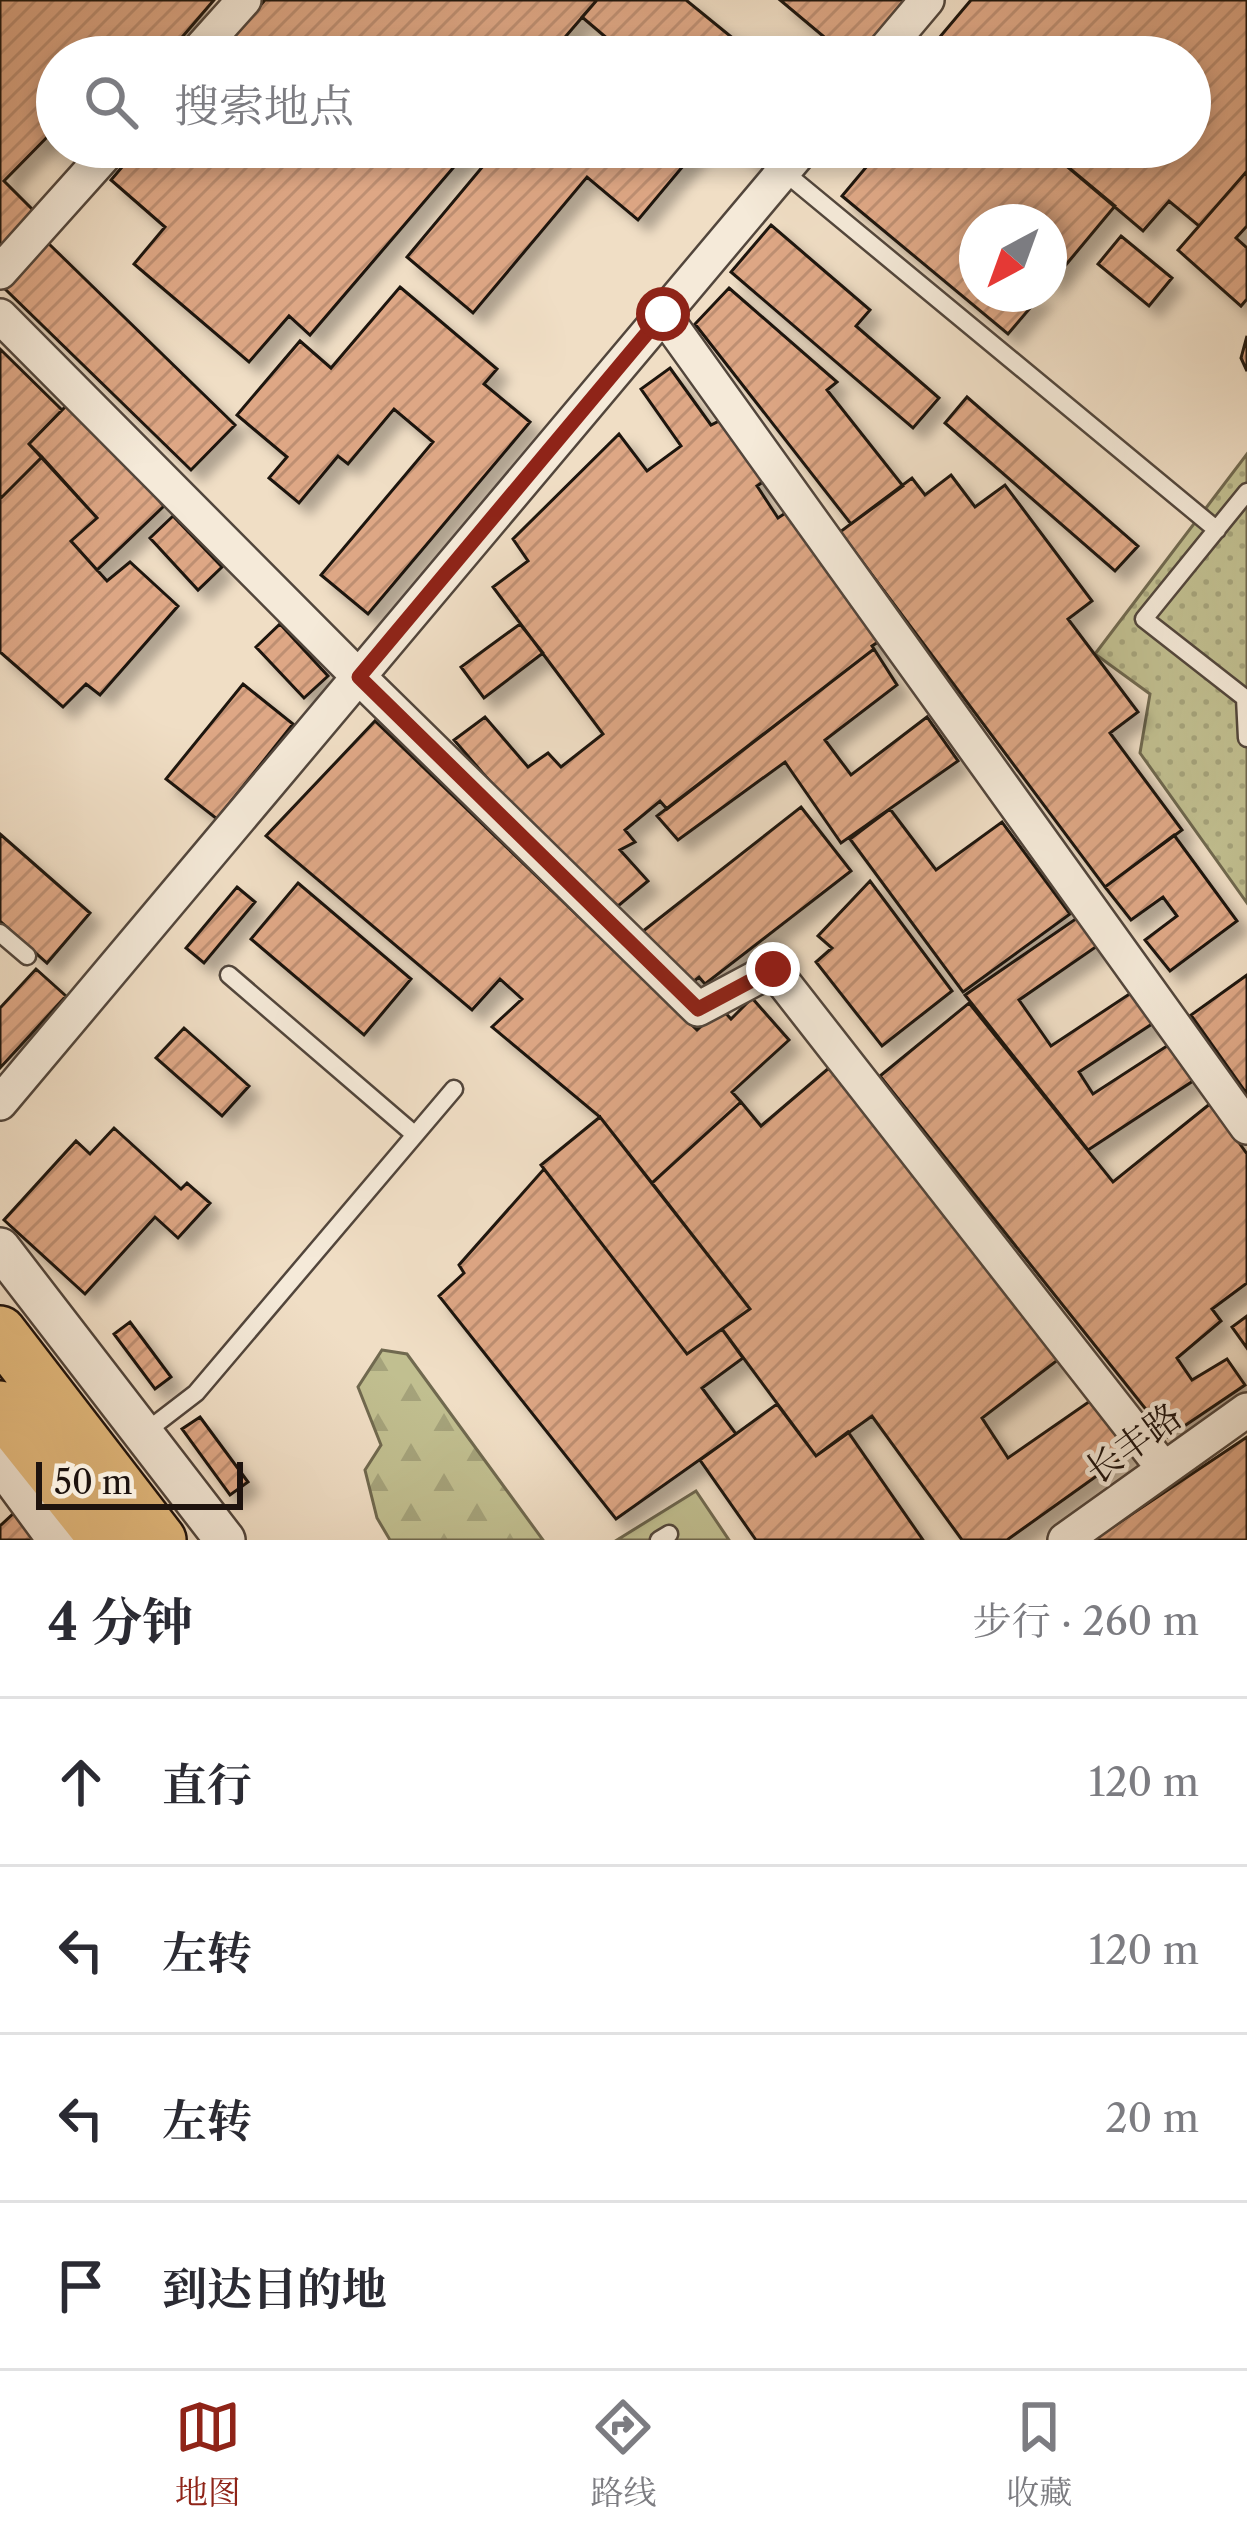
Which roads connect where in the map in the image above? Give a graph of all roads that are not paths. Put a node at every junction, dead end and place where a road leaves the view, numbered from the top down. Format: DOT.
graph roads {
  1 [pos="244,0"];
  2 [pos="927,0"];
  3 [pos="212,36"];
  4 [pos="897,36"];
  5 [pos="93,168"];
  6 [pos="785,168"];
  7 [pos="803,168"];
  8 [pos="0,272"];
  9 [pos="663,314"];
  10 [pos="0,316"];
  11 [pos="1247,492"];
  12 [pos="1216,530"];
  13 [pos="359,677"];
  14 [pos="1247,738"];
  15 [pos="0,933"];
  16 [pos="26,956"];
  17 [pos="229,975"];
  18 [pos="454,1088"];
  19 [pos="0,1103"];
  20 [pos="1247,1127"];
  21 [pos="414,1134"];
  22 [pos="0,1248"];
  23 [pos="0,1332"];
  24 [pos="0,1407"];
  25 [pos="1247,1410"];
  26 [pos="143,1434"];
  27 [pos="11,1468"];
  28 [pos="1164,1469"];
  29 [pos="58,1540"];
  30 [pos="106,1540"];
  31 [pos="160,1540"];
  32 [pos="225,1540"];
  33 [pos="1065,1540"];
  1 -- 3 [label="street"];
  2 -- 4 [label="street"];
  5 -- 8 [label="street"];
  6 -- 9 [label="street"];
  7 -- 12 [label="lane"];
  9 -- 13 [label="street"];
  9 -- 20 [label="street"];
  10 -- 13 [label="street"];
  11 -- 12 [label="lane"];
  12 -- 14 [label="lane"];
  13 -- 19 [label="street"];
  13 -- 28 [label="street"];
  15 -- 16 [label="lane"];
  17 -- 21 [label="lane"];
  18 -- 21 [label="lane"];
  21 -- 26 [label="lane"];
  22 -- 26 [label="street"];
  23 -- 31 [label="main road"];
  24 -- 27 [label="main road"];
  25 -- 28 [label="street, 长丰路"];
  26 -- 32 [label="street"];
  27 -- 29 [label="street"];
  27 -- 30 [label="main road"];
  28 -- 33 [label="street, 长丰路"];
}
